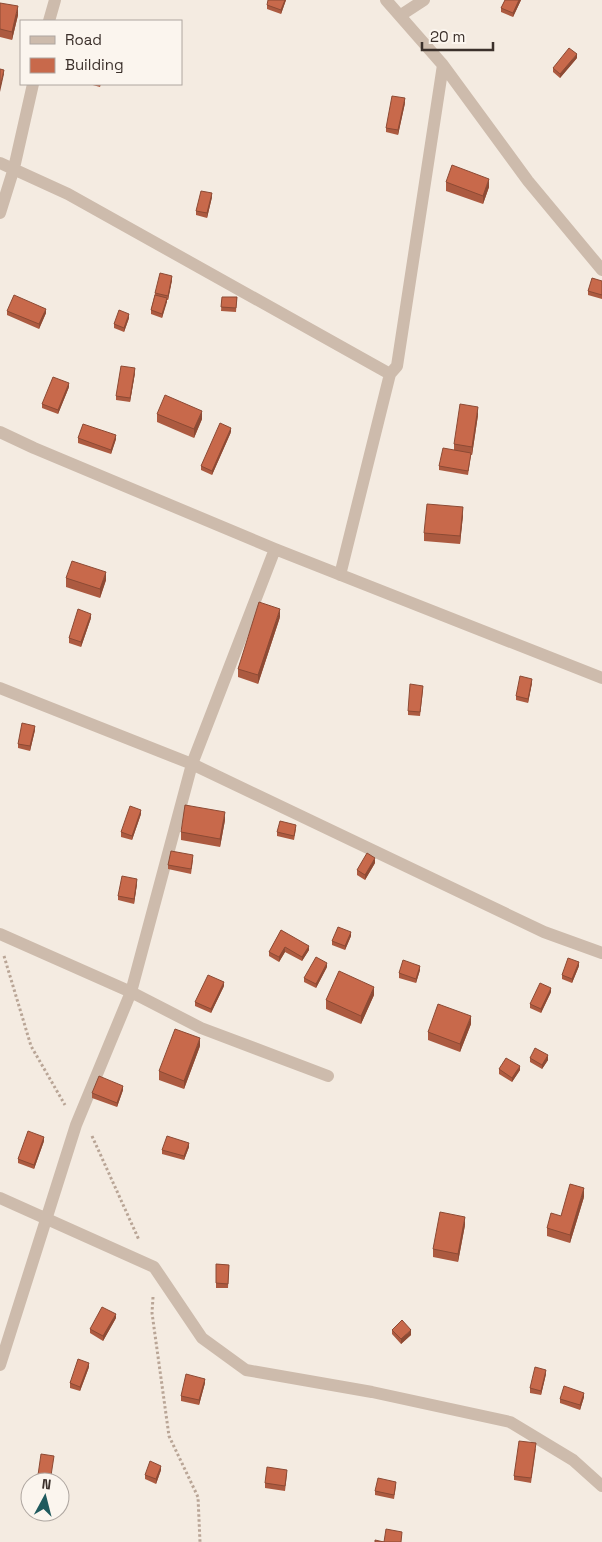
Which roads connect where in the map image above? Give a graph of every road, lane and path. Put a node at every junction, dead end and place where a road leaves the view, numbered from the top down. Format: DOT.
graph roads {
  1 [pos="55,0"];
  2 [pos="386,0"];
  3 [pos="424,0"];
  4 [pos="401,15"];
  5 [pos="49,20"];
  6 [pos="443,65"];
  7 [pos="33,85"];
  8 [pos="0,163"];
  9 [pos="14,168"];
  10 [pos="0,213"];
  11 [pos="602,270"];
  12 [pos="390,374"];
  13 [pos="0,432"];
  14 [pos="275,549"];
  15 [pos="340,575"];
  16 [pos="602,678"];
  17 [pos="0,688"];
  18 [pos="192,764"];
  19 [pos="0,934"];
  20 [pos="602,953"];
  21 [pos="131,992"];
  22 [pos="328,1076"];
  23 [pos="0,1198"];
  24 [pos="46,1220"];
  25 [pos="0,1365"];
  26 [pos="602,1486"];
  1 -- 5 [label="street"];
  2 -- 4 [label="street"];
  3 -- 4 [label="street"];
  4 -- 6 [label="street"];
  6 -- 11 [label="street"];
  6 -- 12 [label="street"];
  7 -- 9 [label="street"];
  8 -- 9 [label="street"];
  9 -- 10 [label="street"];
  9 -- 12 [label="street"];
  12 -- 15 [label="street"];
  13 -- 14 [label="street"];
  14 -- 15 [label="street"];
  14 -- 18 [label="street"];
  15 -- 16 [label="street"];
  17 -- 18 [label="street"];
  18 -- 20 [label="street"];
  18 -- 21 [label="street"];
  19 -- 21 [label="street"];
  21 -- 22 [label="street"];
  21 -- 24 [label="street"];
  23 -- 24 [label="street"];
  24 -- 25 [label="street"];
  24 -- 26 [label="street"];
}
